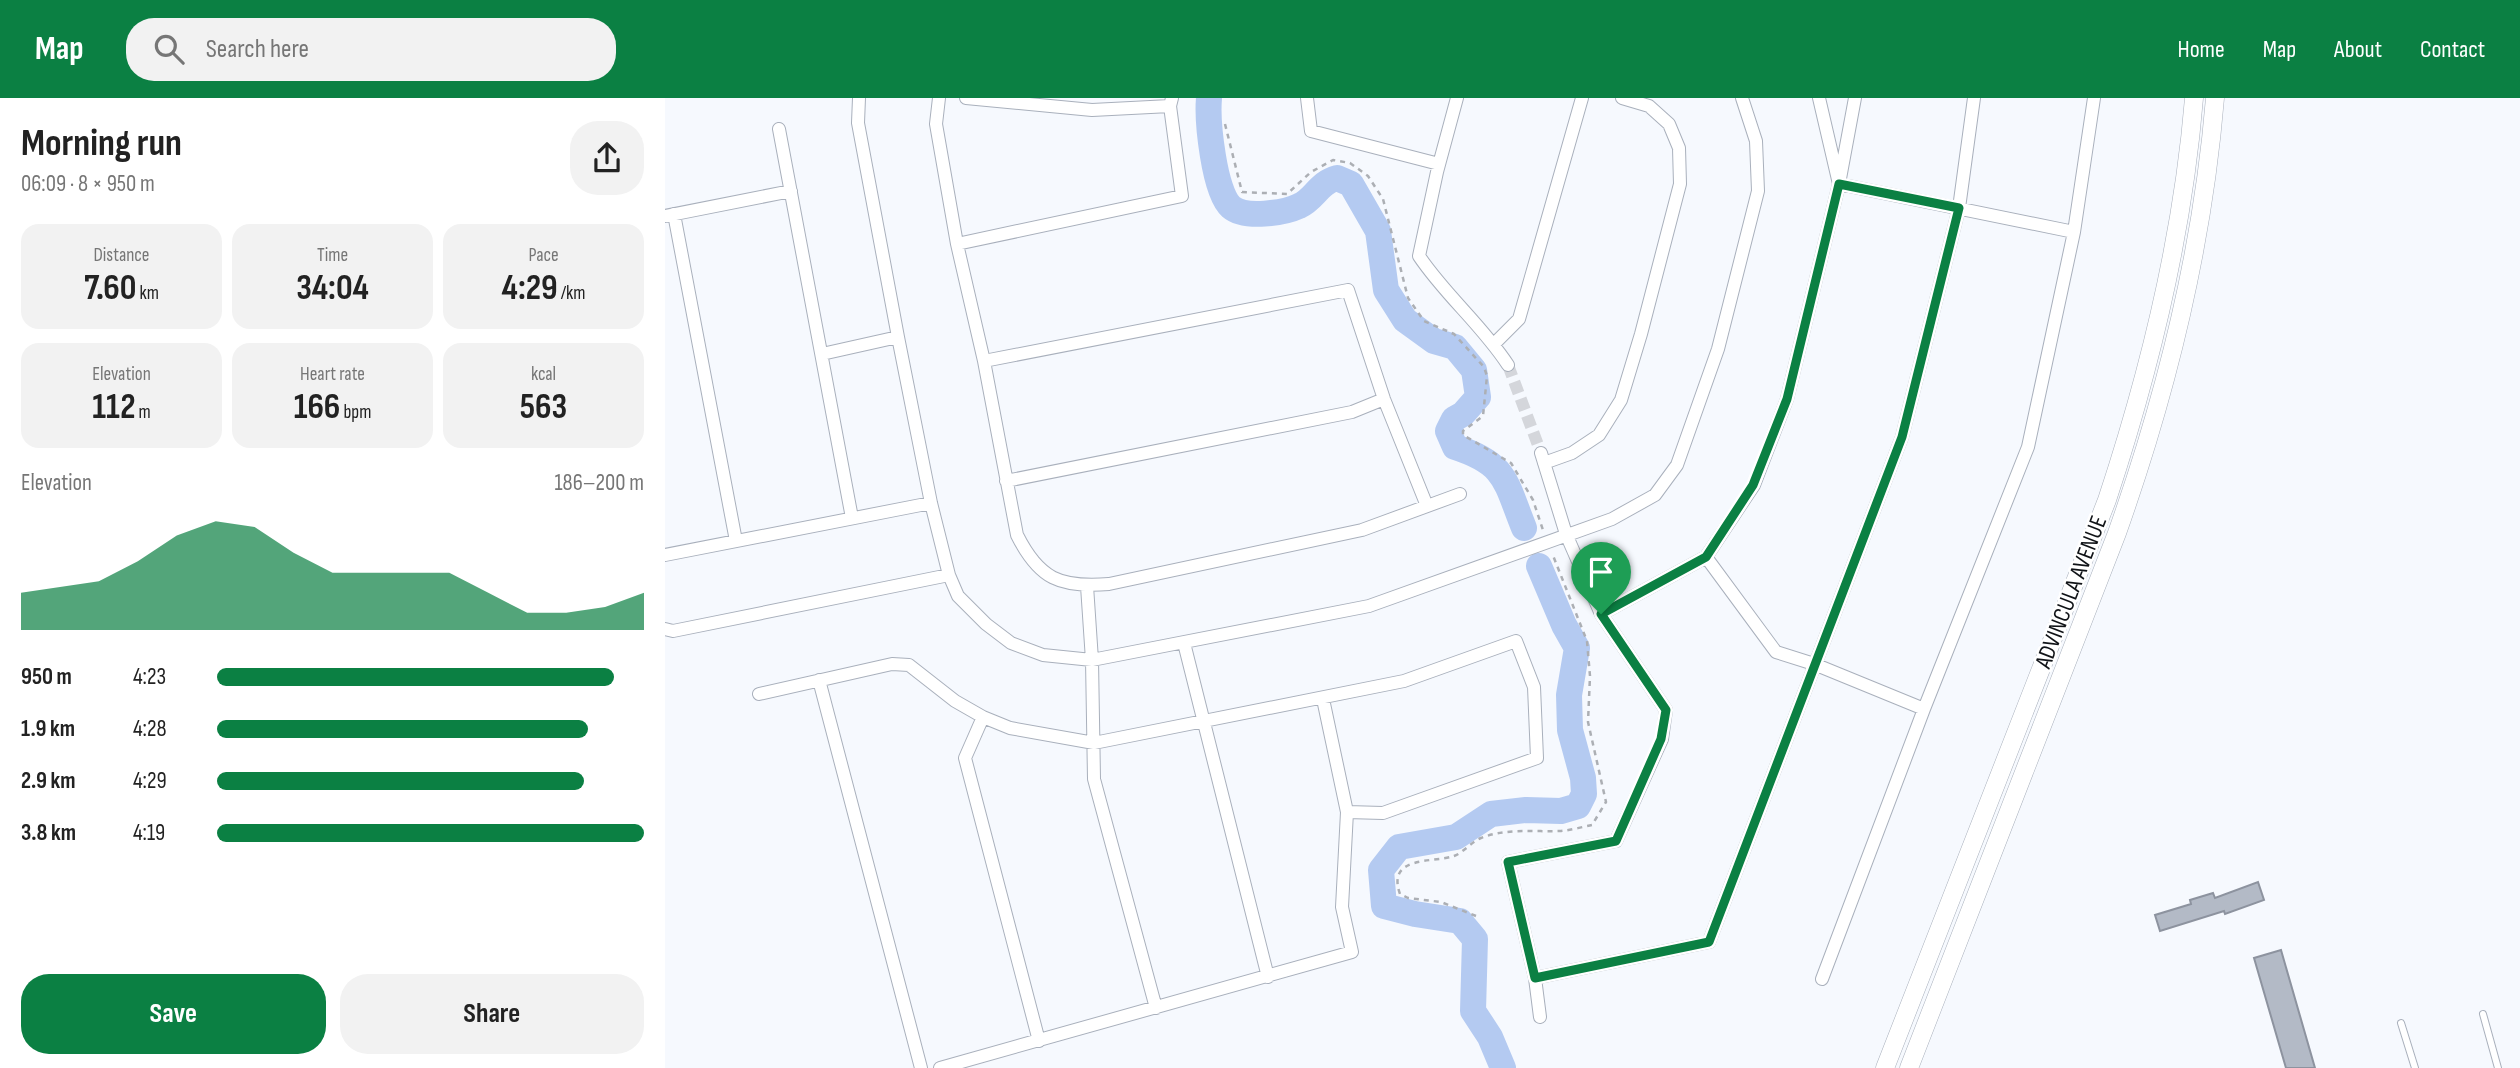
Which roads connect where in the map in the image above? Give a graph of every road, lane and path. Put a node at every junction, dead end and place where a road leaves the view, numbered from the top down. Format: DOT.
graph roads {
  1 [pos="859,98"];
  2 [pos="939,98"];
  3 [pos="966,98"];
  4 [pos="1307,98"];
  5 [pos="1457,98"];
  6 [pos="1583,98"];
  7 [pos="1622,98"];
  8 [pos="1742,98"];
  9 [pos="1819,98"];
  10 [pos="1856,98"];
  11 [pos="1974,98"];
  12 [pos="2094,98"];
  13 [pos="2195,98"];
  14 [pos="2215,98"];
  15 [pos="1171,102"];
  16 [pos="1652,102"];
  17 [pos="1225,124"];
  18 [pos="779,129"];
  19 [pos="1439,164"];
  20 [pos="1839,184"];
  21 [pos="791,191"];
  22 [pos="1959,208"];
  23 [pos="669,215"];
  24 [pos="2074,232"];
  25 [pos="957,244"];
  26 [pos="898,337"];
  27 [pos="1494,344"];
  28 [pos="821,354"];
  29 [pos="984,361"];
  30 [pos="1507,365"];
  31 [pos="1384,398"];
  32 [pos="1006,481"];
  33 [pos="1459,494"];
  34 [pos="931,503"];
  35 [pos="1427,506"];
  36 [pos="852,518"];
  37 [pos="1566,534"];
  38 [pos="736,541"];
  39 [pos="1548,541"];
  40 [pos="665,555"];
  41 [pos="1706,557"];
  42 [pos="949,575"];
  43 [pos="1087,586"];
  44 [pos="1601,614"];
  45 [pos="668,633"];
  46 [pos="1184,643"];
  47 [pos="1092,660"];
  48 [pos="1814,664"];
  49 [pos="819,680"];
  50 [pos="759,694"];
  51 [pos="1323,698"];
  52 [pos="1924,709"];
  53 [pos="983,717"];
  54 [pos="1203,723"];
  55 [pos="1094,743"];
  56 [pos="1347,812"];
  57 [pos="1476,916"];
  58 [pos="1931,950"];
  59 [pos="1952,957"];
  60 [pos="1268,977"];
  61 [pos="1535,978"];
  62 [pos="1822,979"];
  63 [pos="1156,1009"];
  64 [pos="2483,1014"];
  65 [pos="1540,1017"];
  66 [pos="2401,1023"];
  67 [pos="1039,1041"];
  68 [pos="921,1068"];
  69 [pos="940,1068"];
  70 [pos="1885,1068"];
  71 [pos="1909,1068"];
  72 [pos="2415,1068"];
  73 [pos="2498,1068"];
  1 -- 26 [label="street"];
  2 -- 25 [label="street"];
  3 -- 15 [label="street"];
  4 -- 19 [label="street"];
  5 -- 19 [label="street"];
  6 -- 27 [label="street"];
  7 -- 16 [label="street"];
  8 -- 37 [label="street"];
  9 -- 20 [label="street"];
  10 -- 20 [label="street"];
  11 -- 22 [label="street"];
  12 -- 24 [label="street"];
  13 -- 58 [label="main road, ADVINCULA AVENUE"];
  14 -- 59 [label="main road, ADVINCULA AVENUE"];
  15 -- 25 [label="street"];
  16 -- 37 [label="street"];
  17 -- 39 [label="path"];
  18 -- 21 [label="street"];
  19 -- 27 [label="street"];
  20 -- 22 [label="street"];
  20 -- 41 [label="street"];
  21 -- 23 [label="street"];
  21 -- 28 [label="street"];
  22 -- 24 [label="street"];
  22 -- 48 [label="street"];
  23 -- 38 [label="street"];
  24 -- 52 [label="street"];
  25 -- 29 [label="street"];
  26 -- 28 [label="street"];
  26 -- 34 [label="street"];
  27 -- 30 [label="street"];
  28 -- 36 [label="street"];
  29 -- 31 [label="street"];
  29 -- 32 [label="street"];
  31 -- 32 [label="street"];
  31 -- 35 [label="street"];
  32 -- 43 [label="street"];
  33 -- 35 [label="street"];
  34 -- 36 [label="street"];
  34 -- 42 [label="street"];
  35 -- 43 [label="street"];
  36 -- 38 [label="street"];
  37 -- 39 [label="street"];
  37 -- 44 [label="street"];
  38 -- 40 [label="street"];
  39 -- 46 [label="street"];
  39 -- 57 [label="path"];
  41 -- 44 [label="street"];
  41 -- 48 [label="street"];
  42 -- 45 [label="street"];
  42 -- 47 [label="street"];
  43 -- 47 [label="street"];
  44 -- 61 [label="street"];
  46 -- 47 [label="street"];
  46 -- 54 [label="street"];
  47 -- 55 [label="street"];
  48 -- 52 [label="street"];
  48 -- 61 [label="street"];
  49 -- 50 [label="street"];
  49 -- 53 [label="street"];
  49 -- 68 [label="street"];
  51 -- 54 [label="street"];
  51 -- 56 [label="street"];
  51 -- 56 [label="street"];
  52 -- 62 [label="street"];
  53 -- 55 [label="street"];
  53 -- 67 [label="street"];
  54 -- 55 [label="street"];
  54 -- 60 [label="street"];
  55 -- 63 [label="street"];
  56 -- 60 [label="street"];
  58 -- 59 [label="main road"];
  58 -- 70 [label="main road, ADVINCULA AVENUE"];
  59 -- 71 [label="main road, ADVINCULA AVENUE"];
  60 -- 63 [label="street"];
  61 -- 65 [label="street"];
  63 -- 67 [label="street"];
  64 -- 73 [label="lane"];
  66 -- 72 [label="lane"];
  67 -- 69 [label="street"];
}
